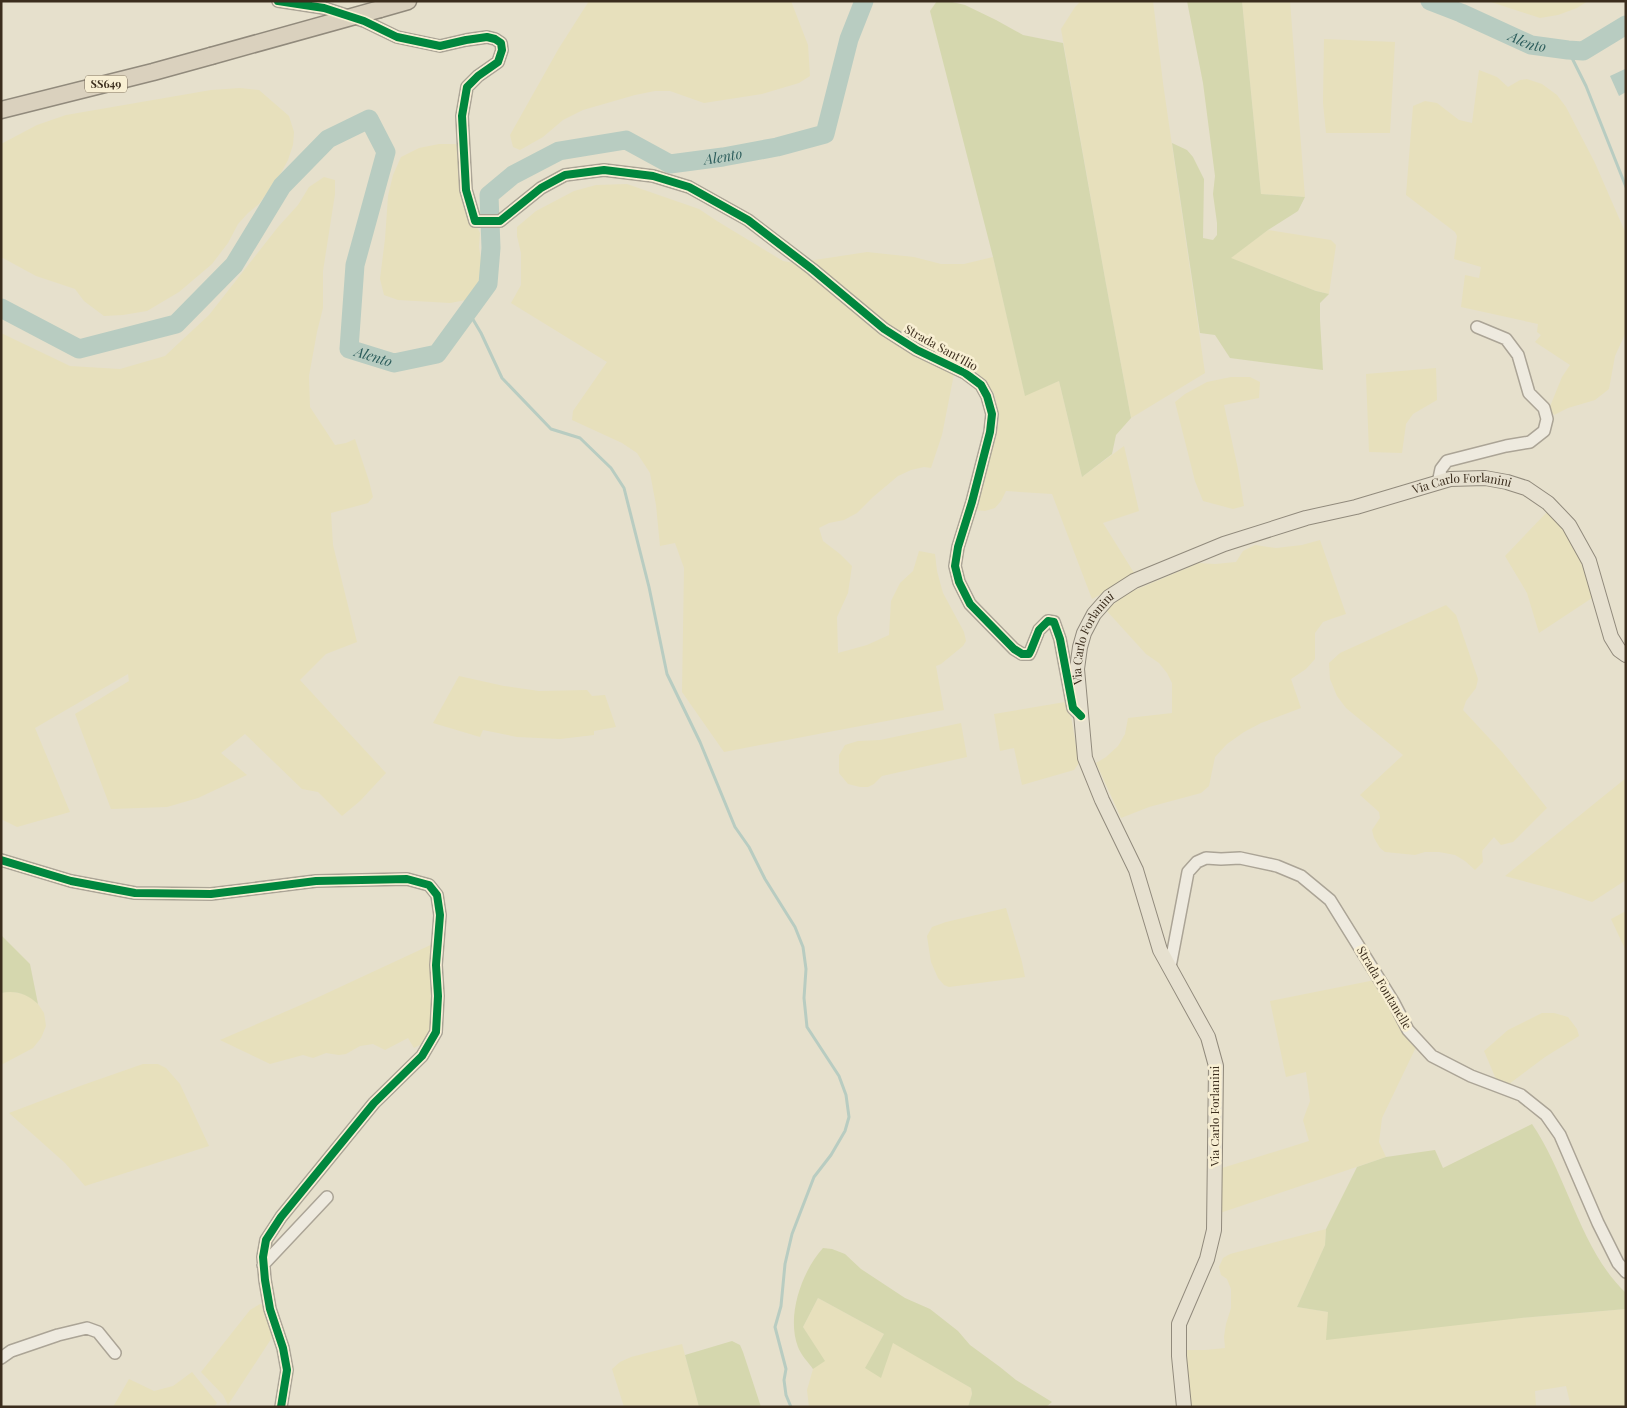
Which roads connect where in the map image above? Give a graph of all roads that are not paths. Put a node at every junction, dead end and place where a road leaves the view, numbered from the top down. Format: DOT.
graph roads {
  1 [pos="278,1"];
  2 [pos="408,1"];
  3 [pos="1,110"];
  4 [pos="1477,327"];
  5 [pos="1438,482"];
  6 [pos="1626,655"];
  7 [pos="1081,716"];
  8 [pos="1,860"];
  9 [pos="1170,967"];
  10 [pos="327,1196"];
  11 [pos="263,1265"];
  12 [pos="1626,1272"];
  13 [pos="115,1353"];
  14 [pos="1,1358"];
  15 [pos="281,1407"];
  16 [pos="1184,1407"];
  1 -- 7 [label="street, Strada Sant'Ilio"];
  2 -- 3 [label="highway, SS649, bridge"];
  4 -- 5 [label="street"];
  5 -- 6 [label="main road, Via Carlo Forlanini"];
  5 -- 7 [label="main road, Via Carlo Forlanini"];
  7 -- 9 [label="main road, Via Carlo Forlanini"];
  8 -- 11 [label="street"];
  9 -- 12 [label="street, Strada Fontanelle"];
  9 -- 16 [label="main road, Via Carlo Forlanini"];
  10 -- 11 [label="street"];
  11 -- 15 [label="street"];
  13 -- 14 [label="street"];
}
